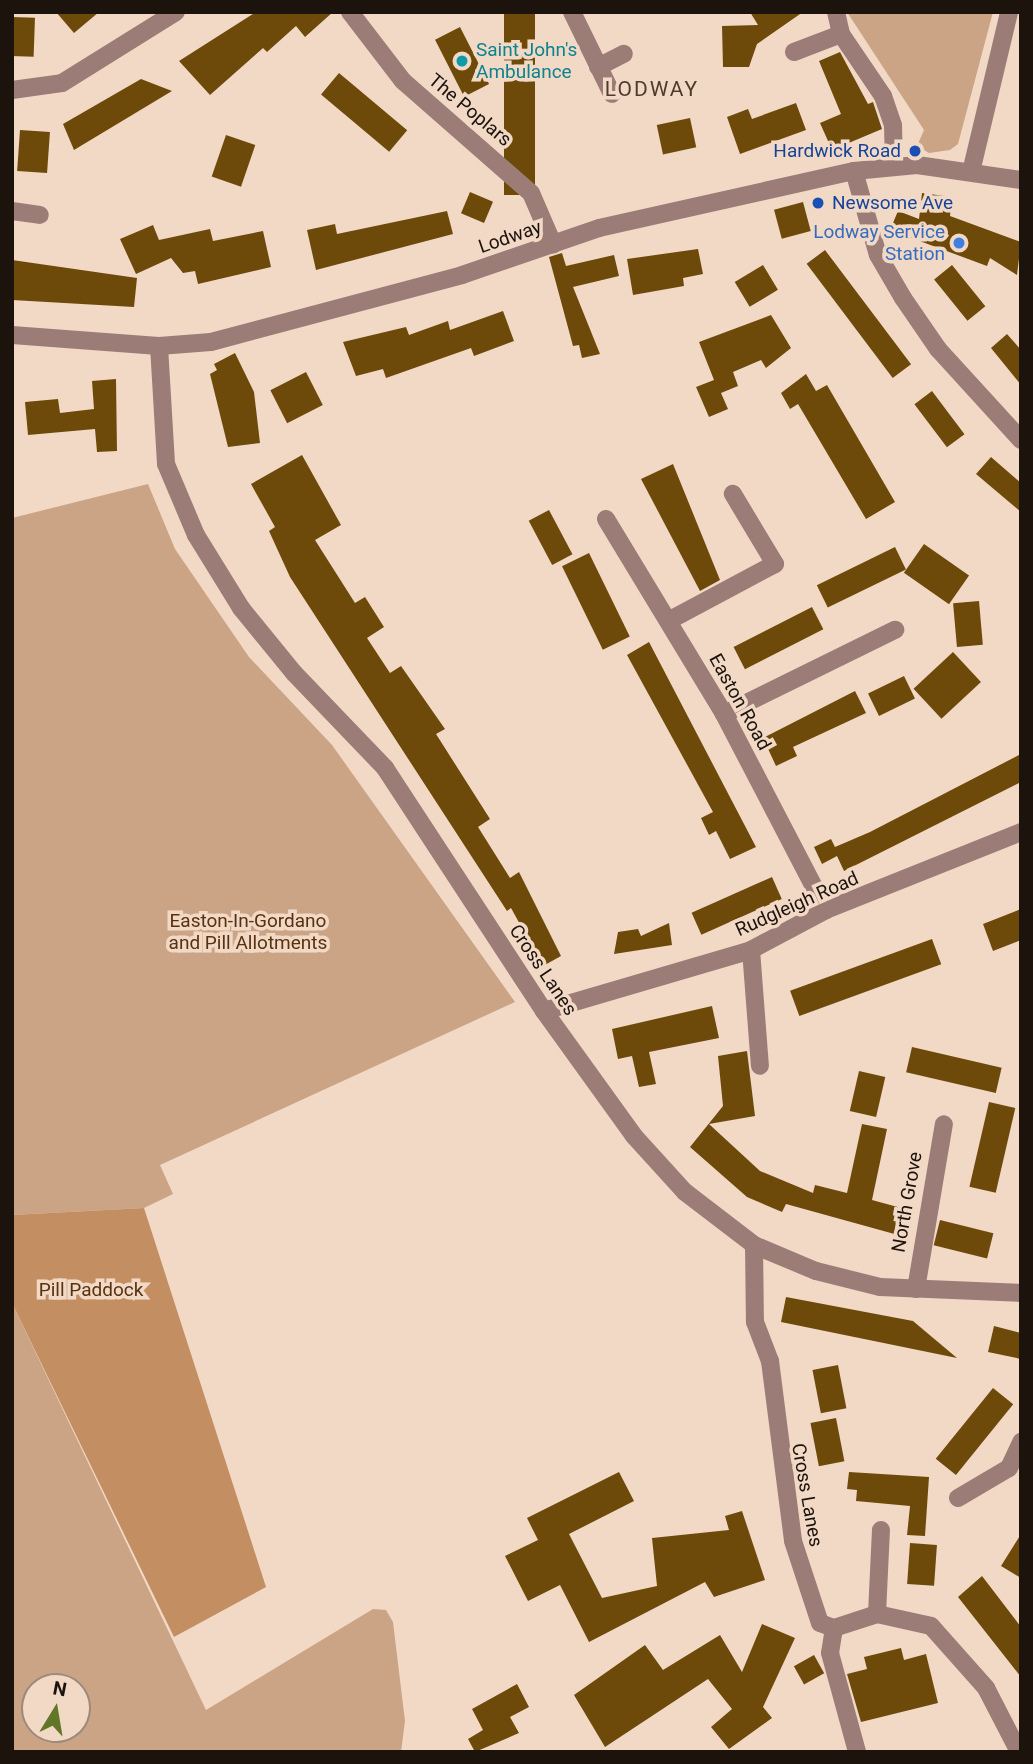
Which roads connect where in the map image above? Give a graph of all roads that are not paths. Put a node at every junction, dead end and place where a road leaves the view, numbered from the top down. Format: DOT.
graph roads {
  1 [pos="176,12"];
  2 [pos="350,12"];
  3 [pos="572,12"];
  4 [pos="836,12"];
  5 [pos="1009,12"];
  6 [pos="841,34"];
  7 [pos="794,51"];
  8 [pos="624,54"];
  9 [pos="598,67"];
  10 [pos="12,90"];
  11 [pos="612,94"];
  12 [pos="894,166"];
  13 [pos="854,171"];
  14 [pos="971,172"];
  15 [pos="1021,180"];
  16 [pos="12,211"];
  17 [pos="40,215"];
  18 [pos="553,244"];
  19 [pos="12,335"];
  20 [pos="159,346"];
  21 [pos="1021,440"];
  22 [pos="733,494"];
  23 [pos="606,519"];
  24 [pos="670,620"];
  25 [pos="895,630"];
  26 [pos="724,715"];
  27 [pos="1021,832"];
  28 [pos="826,910"];
  29 [pos="751,950"];
  30 [pos="544,1011"];
  31 [pos="760,1066"];
  32 [pos="944,1124"];
  33 [pos="754,1245"];
  34 [pos="916,1289"];
  35 [pos="1021,1293"];
  36 [pos="1021,1442"];
  37 [pos="958,1498"];
  38 [pos="881,1530"];
  39 [pos="877,1614"];
  40 [pos="834,1628"];
  41 [pos="857,1752"];
  42 [pos="1020,1752"];
  1 -- 10 [label="street"];
  2 -- 18 [label="street, The Poplars"];
  3 -- 9 [label="street"];
  4 -- 6 [label="street"];
  5 -- 14 [label="street"];
  6 -- 7 [label="street"];
  6 -- 12 [label="street"];
  8 -- 9 [label="street"];
  9 -- 11 [label="street"];
  12 -- 13 [label="street, Lodway"];
  12 -- 14 [label="street, Lodway"];
  13 -- 18 [label="street, Lodway"];
  13 -- 21 [label="street"];
  14 -- 15 [label="street, Lodway"];
  16 -- 17 [label="street"];
  18 -- 20 [label="street, Lodway"];
  19 -- 20 [label="street, Lodway"];
  20 -- 30 [label="street, Cross Lanes"];
  22 -- 24 [label="street"];
  23 -- 24 [label="street, Easton Road"];
  24 -- 26 [label="street, Easton Road"];
  25 -- 26 [label="street"];
  26 -- 28 [label="street, Easton Road"];
  27 -- 28 [label="street, Rudgleigh Road"];
  28 -- 29 [label="street, Rudgleigh Road"];
  29 -- 30 [label="street, Rudgleigh Road"];
  29 -- 31 [label="street"];
  30 -- 33 [label="street, Cross Lanes"];
  32 -- 34 [label="street, North Grove"];
  33 -- 34 [label="street"];
  33 -- 40 [label="street, Cross Lanes"];
  34 -- 35 [label="street"];
  36 -- 37 [label="street"];
  38 -- 39 [label="street"];
  39 -- 40 [label="street"];
  39 -- 42 [label="street"];
  40 -- 41 [label="street"];
}
